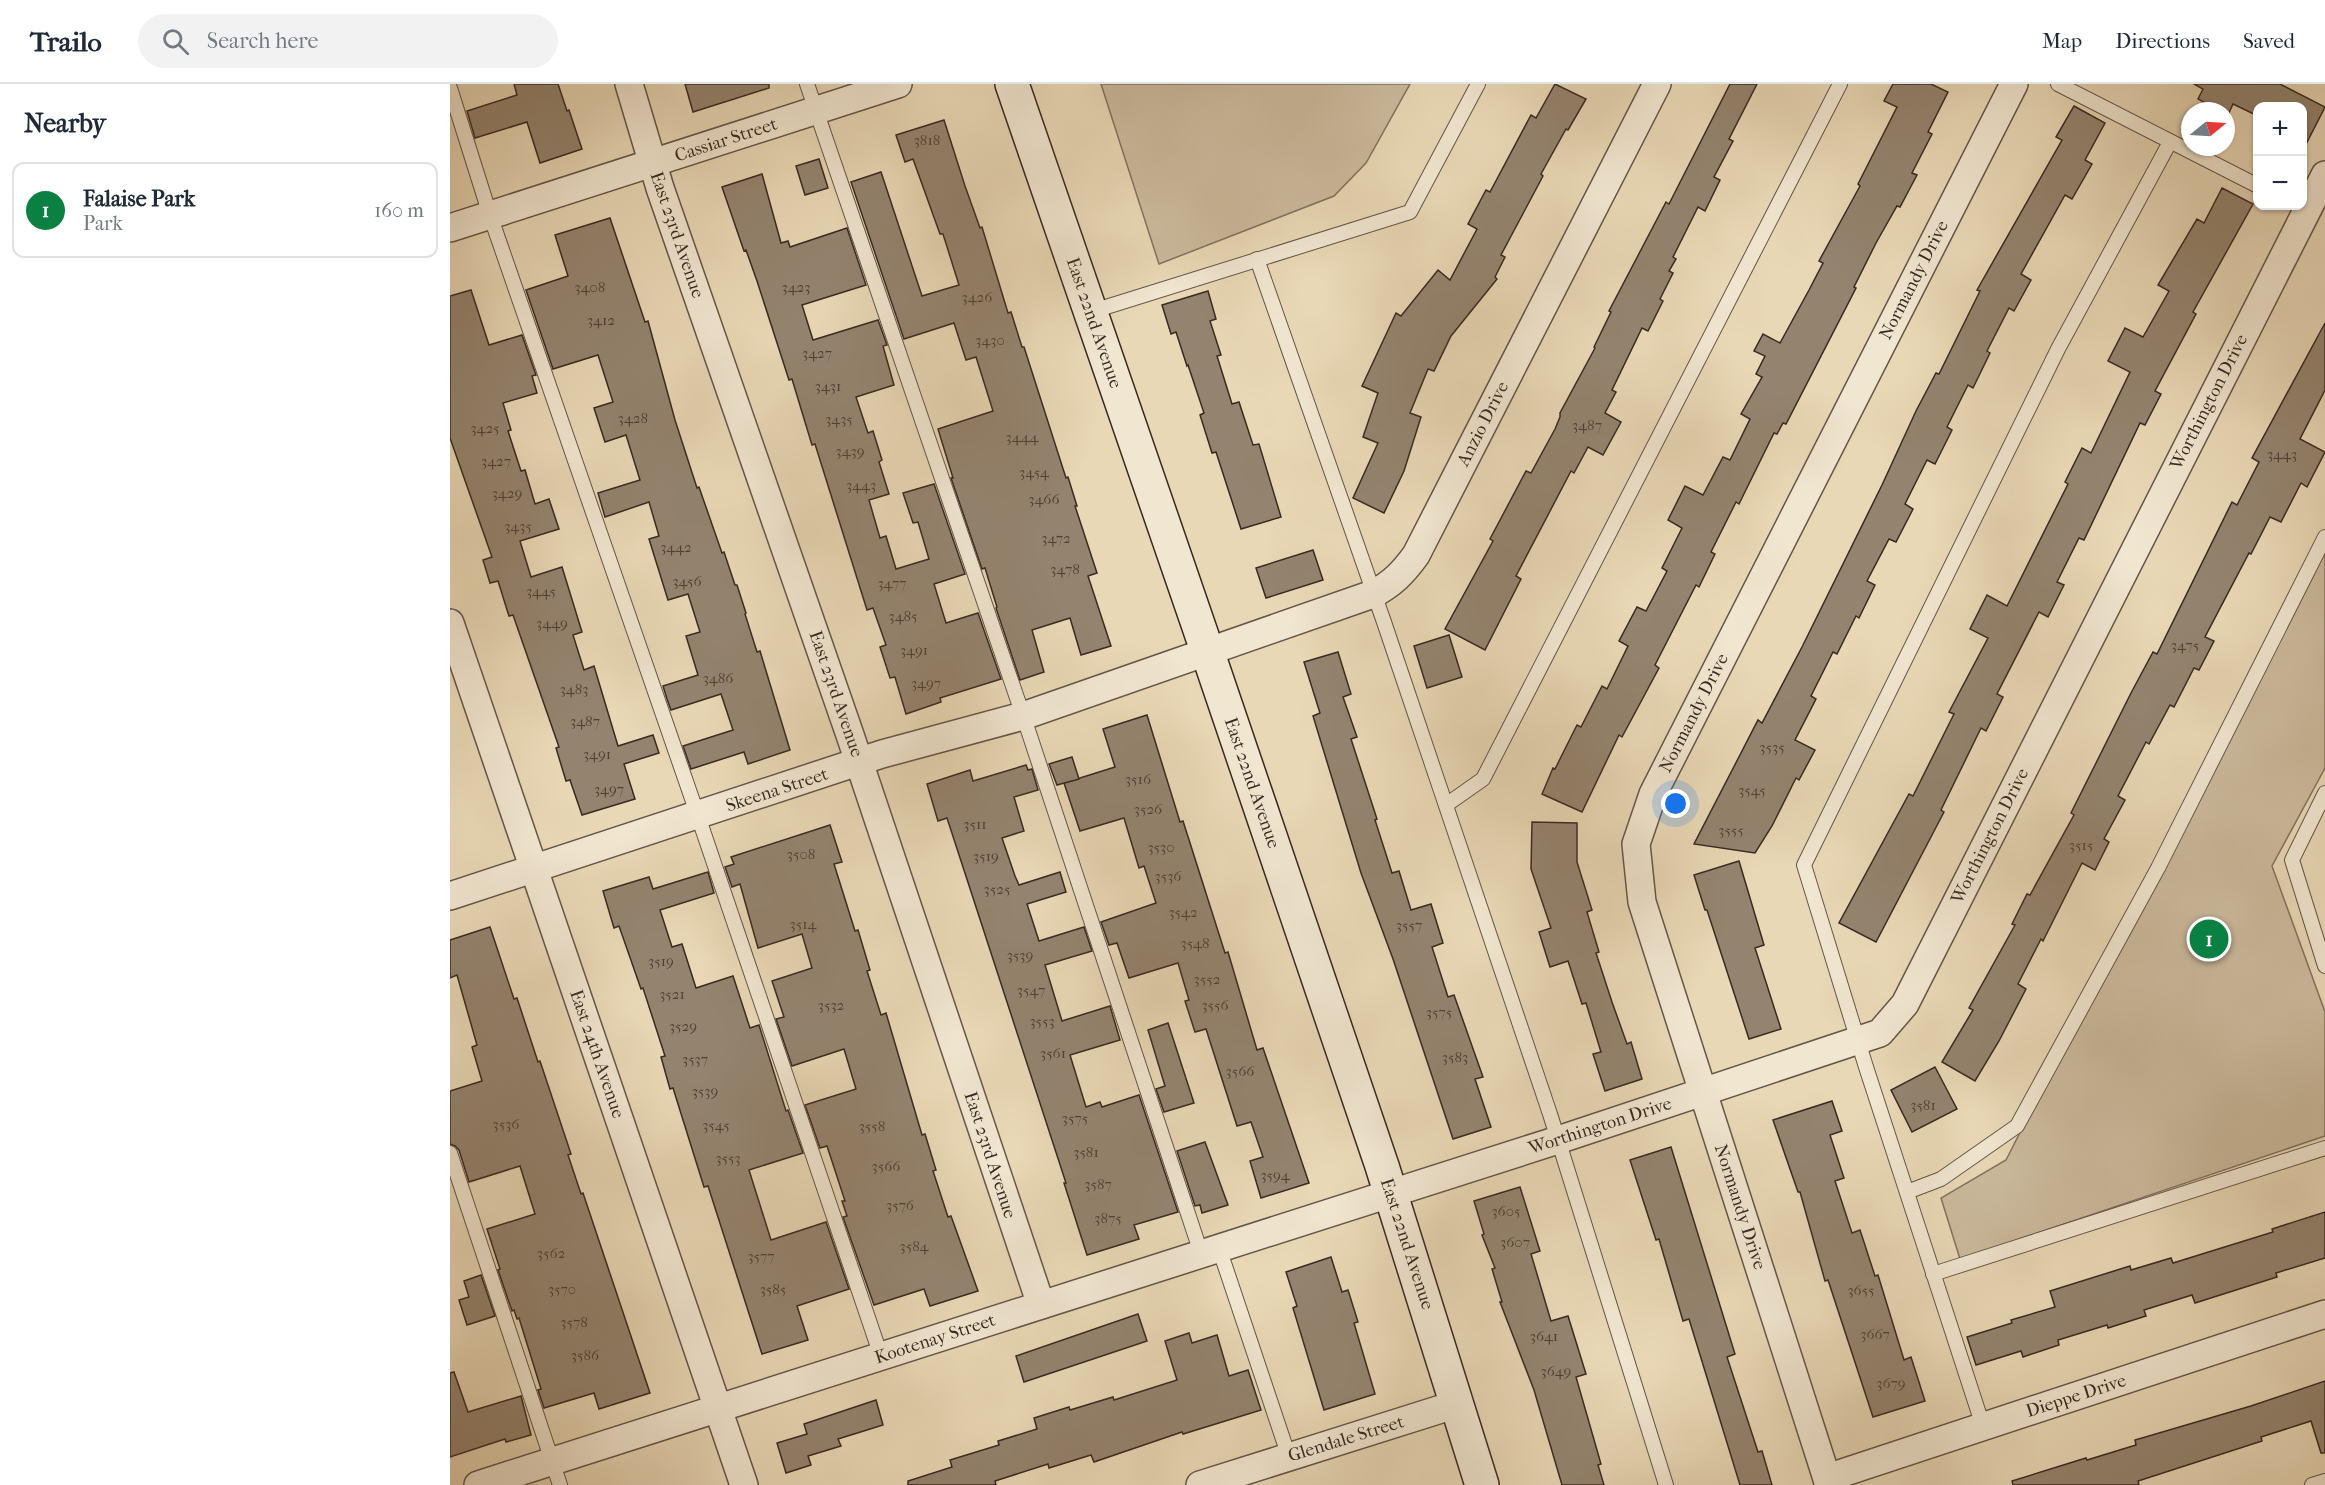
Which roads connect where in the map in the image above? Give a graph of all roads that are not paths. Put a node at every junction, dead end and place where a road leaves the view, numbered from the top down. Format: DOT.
graph roads {
  1 [pos="629,84"];
  2 [pos="807,84"];
  3 [pos="898,84"];
  4 [pos="1012,84"];
  5 [pos="1478,84"];
  6 [pos="1658,84"];
  7 [pos="1840,84"];
  8 [pos="2014,84"];
  9 [pos="2058,84"];
  10 [pos="450,88"];
  11 [pos="816,111"];
  12 [pos="2170,141"];
  13 [pos="653,163"];
  14 [pos="2325,175"];
  15 [pos="2253,183"];
  16 [pos="2307,199"];
  17 [pos="2299,210"];
  18 [pos="490,215"];
  19 [pos="450,228"];
  20 [pos="1257,259"];
  21 [pos="1090,312"];
  22 [pos="2325,537"];
  23 [pos="1373,594"];
  24 [pos="450,622"];
  25 [pos="1208,652"];
  26 [pos="1023,716"];
  27 [pos="859,762"];
  28 [pos="2325,793"];
  29 [pos="1446,805"];
  30 [pos="698,816"];
  31 [pos="535,870"];
  32 [pos="450,896"];
  33 [pos="2325,966"];
  34 [pos="1858,1042"];
  35 [pos="1703,1092"];
  36 [pos="1558,1140"];
  37 [pos="2325,1148"];
  38 [pos="450,1154"];
  39 [pos="1391,1192"];
  40 [pos="1906,1192"];
  41 [pos="1210,1250"];
  42 [pos="1933,1274"];
  43 [pos="1041,1305"];
  44 [pos="2325,1314"];
  45 [pos="881,1356"];
  46 [pos="1457,1404"];
  47 [pos="719,1409"];
  48 [pos="1983,1426"];
  49 [pos="1289,1457"];
  50 [pos="556,1473"];
  51 [pos="1828,1481"];
  52 [pos="2325,1481"];
  53 [pos="478,1485"];
  54 [pos="744,1485"];
  55 [pos="1200,1485"];
  56 [pos="1482,1485"];
  57 [pos="1666,1485"];
  58 [pos="2312,1485"];
  1 -- 13 [label="street, East 23rd Avenue"];
  2 -- 11 [label="lane"];
  3 -- 11 [label="street, Cassiar Street"];
  4 -- 21 [label="street, East 22nd Avenue"];
  5 -- 20 [label="lane"];
  6 -- 23 [label="street, Anzio Drive"];
  7 -- 29 [label="lane"];
  8 -- 35 [label="street, Normandy Drive"];
  9 -- 12 [label="lane"];
  10 -- 18 [label="lane"];
  11 -- 13 [label="street, Cassiar Street"];
  11 -- 26 [label="lane"];
  12 -- 15 [label="lane"];
  12 -- 34 [label="lane"];
  13 -- 18 [label="street, Cassiar Street"];
  13 -- 27 [label="street, East 23rd Avenue"];
  14 -- 16 [label="street, Worthington Drive"];
  17 -- 34 [label="street, Worthington Drive"];
  18 -- 19 [label="street, Cassiar Street"];
  18 -- 30 [label="lane"];
  20 -- 21 [label="lane"];
  20 -- 23 [label="lane"];
  21 -- 25 [label="street, East 22nd Avenue"];
  22 -- 40 [label="lane"];
  23 -- 25 [label="street, Anzio Drive"];
  23 -- 29 [label="lane"];
  24 -- 31 [label="street, East 24th Avenue"];
  25 -- 26 [label="street, Skeena Street"];
  25 -- 39 [label="street, East 22nd Avenue"];
  26 -- 27 [label="street, Skeena Street"];
  26 -- 41 [label="lane"];
  27 -- 30 [label="street, Skeena Street"];
  27 -- 43 [label="street, East 23rd Avenue"];
  28 -- 33 [label="lane"];
  29 -- 36 [label="lane"];
  30 -- 31 [label="street, Skeena Street"];
  30 -- 45 [label="lane"];
  31 -- 32 [label="street, Skeena Street"];
  31 -- 47 [label="street, East 24th Avenue"];
  34 -- 35 [label="street, Worthington Drive"];
  34 -- 40 [label="lane"];
  35 -- 36 [label="street, Worthington Drive"];
  35 -- 51 [label="street, Normandy Drive"];
  36 -- 39 [label="street, Worthington Drive"];
  36 -- 57 [label="lane"];
  37 -- 42 [label="lane"];
  38 -- 50 [label="lane"];
  39 -- 41 [label="street, Kootenay Street"];
  39 -- 46 [label="street, East 22nd Avenue"];
  40 -- 42 [label="lane"];
  41 -- 43 [label="street, Kootenay Street"];
  41 -- 49 [label="lane"];
  42 -- 48 [label="lane"];
  43 -- 45 [label="street, Kootenay Street"];
  44 -- 48 [label="street, Dieppe Drive"];
  45 -- 47 [label="street, Kootenay Street"];
  46 -- 49 [label="street, Glendale Street"];
  46 -- 56 [label="street, East 22nd Avenue"];
  47 -- 50 [label="street, Kootenay Street"];
  47 -- 54 [label="street, East 24th Avenue"];
  48 -- 51 [label="street, Dieppe Drive"];
  49 -- 55 [label="street, Glendale Street"];
  50 -- 53 [label="street, Kootenay Street"];
  52 -- 58 [label="lane"];
}
